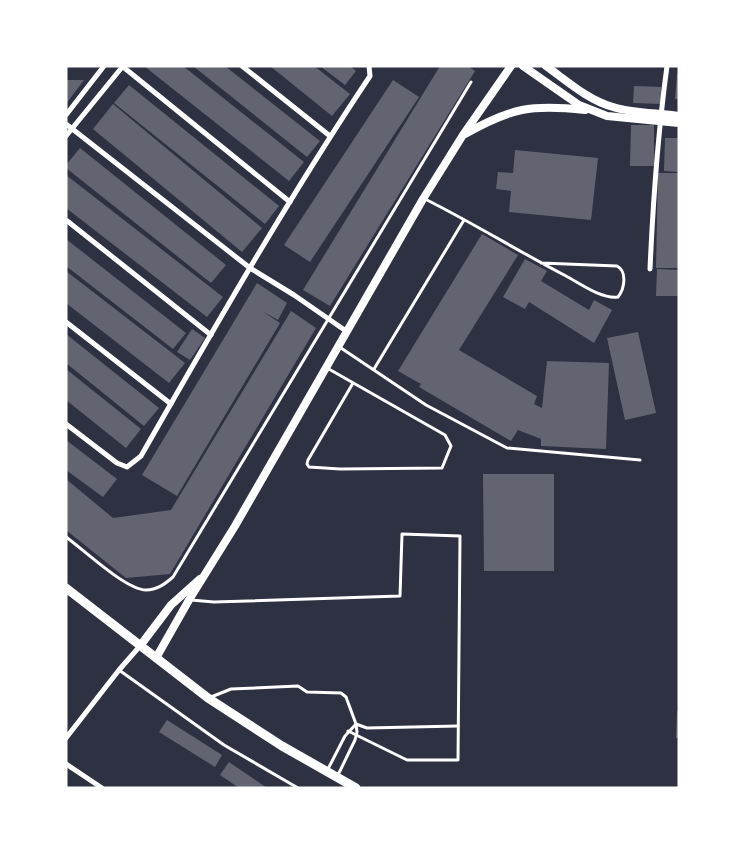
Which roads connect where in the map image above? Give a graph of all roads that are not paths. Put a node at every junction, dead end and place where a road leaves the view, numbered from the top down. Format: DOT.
graph roads {
  1 [pos="104,66"];
  2 [pos="122,66"];
  3 [pos="242,66"];
  4 [pos="511,66"];
  5 [pos="523,66"];
  6 [pos="546,66"];
  7 [pos="667,66"];
  8 [pos="370,69"];
  9 [pos="471,82"];
  10 [pos="622,109"];
  11 [pos="592,110"];
  12 [pos="66,115"];
  13 [pos="679,116"];
  14 [pos="660,117"];
  15 [pos="621,118"];
  16 [pos="679,123"];
  17 [pos="66,124"];
  18 [pos="72,129"];
  19 [pos="463,135"];
  20 [pos="66,136"];
  21 [pos="330,136"];
  22 [pos="424,198"];
  23 [pos="290,202"];
  24 [pos="66,220"];
  25 [pos="464,220"];
  26 [pos="541,263"];
  27 [pos="250,268"];
  28 [pos="650,268"];
  29 [pos="328,319"];
  30 [pos="66,322"];
  31 [pos="346,331"];
  32 [pos="211,335"];
  33 [pos="337,346"];
  34 [pos="325,367"];
  35 [pos="374,369"];
  36 [pos="353,383"];
  37 [pos="171,404"];
  38 [pos="66,424"];
  39 [pos="640,460"];
  40 [pos="66,537"];
  41 [pos="208,570"];
  42 [pos="66,588"];
  43 [pos="189,600"];
  44 [pos="140,646"];
  45 [pos="156,658"];
  46 [pos="119,670"];
  47 [pos="208,698"];
  48 [pos="356,724"];
  49 [pos="458,726"];
  50 [pos="348,732"];
  51 [pos="356,735"];
  52 [pos="66,738"];
  53 [pos="66,764"];
  54 [pos="327,772"];
  55 [pos="336,777"];
  56 [pos="102,788"];
  57 [pos="298,788"];
  58 [pos="356,788"];
  1 -- 12 [label="street"];
  2 -- 18 [label="street"];
  2 -- 23 [label="street"];
  3 -- 21 [label="street"];
  4 -- 19 [label="street"];
  5 -- 11 [label="street"];
  6 -- 10 [label="street"];
  7 -- 14 [label="street"];
  8 -- 21 [label="street"];
  9 -- 29 [label="lane"];
  10 -- 14 [label="street"];
  10 -- 15 [label="street"];
  11 -- 15 [label="street"];
  11 -- 19 [label="street"];
  13 -- 14 [label="street"];
  14 -- 15 [label="street"];
  14 -- 16 [label="street"];
  14 -- 28 [label="street"];
  17 -- 18 [label="street"];
  18 -- 20 [label="street"];
  18 -- 27 [label="street"];
  19 -- 22 [label="street"];
  21 -- 23 [label="street"];
  22 -- 25 [label="lane"];
  22 -- 31 [label="street"];
  23 -- 27 [label="street"];
  24 -- 32 [label="street"];
  25 -- 26 [label="lane"];
  25 -- 35 [label="lane"];
  26 -- 26 [label="lane"];
  27 -- 29 [label="street"];
  27 -- 32 [label="street"];
  29 -- 31 [label="street"];
  29 -- 40 [label="lane"];
  30 -- 37 [label="street"];
  31 -- 33 [label="street"];
  32 -- 37 [label="street"];
  33 -- 34 [label="street"];
  33 -- 35 [label="lane"];
  34 -- 36 [label="lane"];
  34 -- 41 [label="street"];
  35 -- 39 [label="lane"];
  36 -- 36 [label="lane"];
  37 -- 38 [label="street"];
  41 -- 43 [label="street"];
  41 -- 44 [label="street"];
  42 -- 44 [label="main road"];
  43 -- 45 [label="street"];
  43 -- 49 [label="lane"];
  44 -- 45 [label="main road"];
  44 -- 46 [label="street"];
  45 -- 47 [label="main road"];
  46 -- 52 [label="street"];
  46 -- 57 [label="lane"];
  47 -- 48 [label="lane"];
  47 -- 54 [label="main road"];
  48 -- 49 [label="lane"];
  48 -- 50 [label="lane"];
  48 -- 51 [label="lane"];
  49 -- 51 [label="lane"];
  50 -- 51 [label="lane"];
  50 -- 54 [label="lane"];
  51 -- 55 [label="lane"];
  53 -- 56 [label="street"];
  54 -- 55 [label="main road"];
  55 -- 58 [label="main road"];
}
